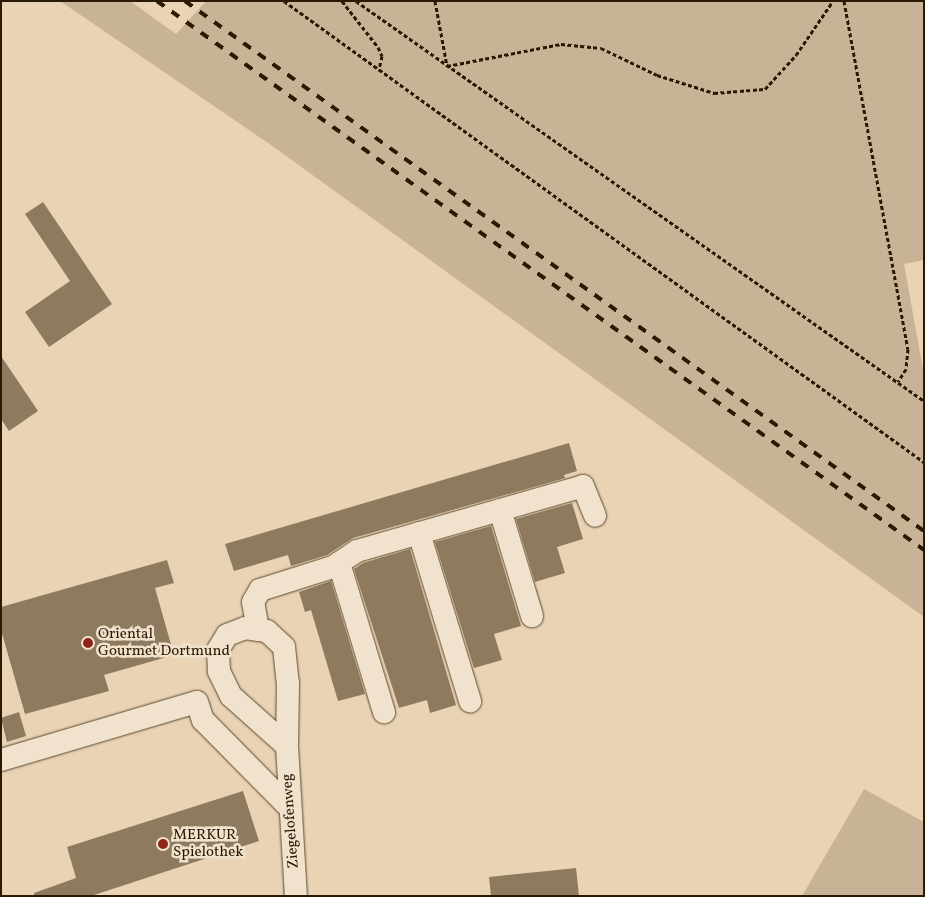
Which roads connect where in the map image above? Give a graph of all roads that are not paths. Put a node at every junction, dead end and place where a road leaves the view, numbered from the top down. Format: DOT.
graph roads {
  1 [pos="500,510"];
  2 [pos="595,516"];
  3 [pos="419,533"];
  4 [pos="339,563"];
  5 [pos="532,616"];
  6 [pos="258,630"];
  7 [pos="470,701"];
  8 [pos="384,712"];
  9 [pos="287,746"];
  10 [pos="1,760"];
  11 [pos="290,808"];
  12 [pos="296,896"];
  1 -- 2 [label="street"];
  1 -- 3 [label="street"];
  1 -- 5 [label="street"];
  3 -- 4 [label="street"];
  3 -- 7 [label="street"];
  4 -- 6 [label="street"];
  4 -- 8 [label="street"];
  6 -- 9 [label="street, Ziegelofenweg"];
  6 -- 9 [label="street"];
  9 -- 11 [label="street, Ziegelofenweg"];
  10 -- 11 [label="street"];
  11 -- 12 [label="street, Ziegelofenweg"];
}
